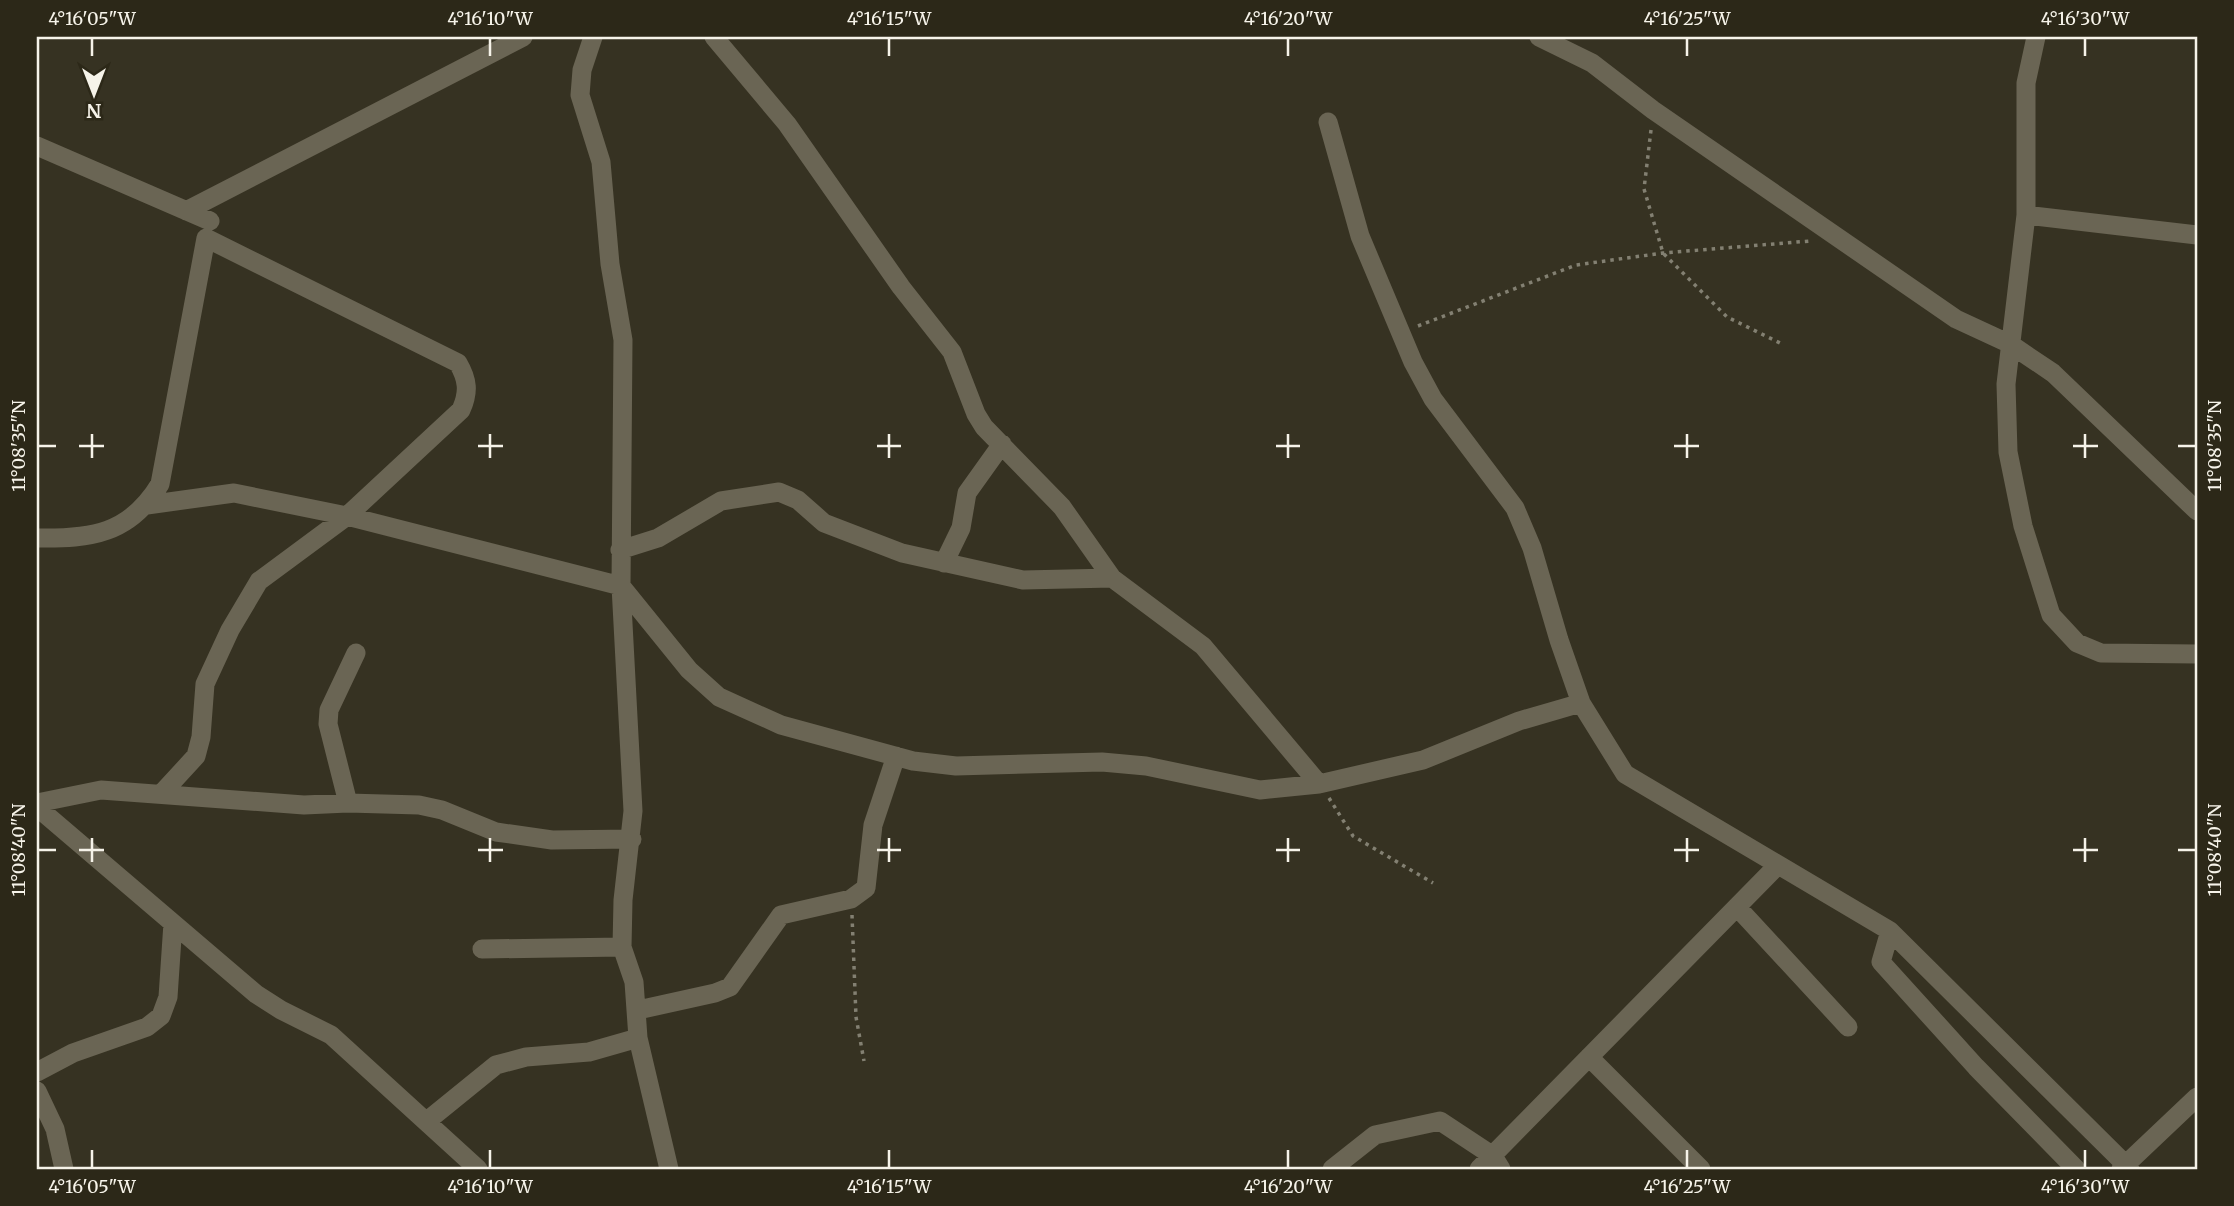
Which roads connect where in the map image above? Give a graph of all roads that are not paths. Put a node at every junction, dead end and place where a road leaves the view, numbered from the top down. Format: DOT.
graph roads {
  1 [pos="523,37"];
  2 [pos="593,37"];
  3 [pos="714,37"];
  4 [pos="1539,37"];
  5 [pos="2036,37"];
  6 [pos="1328,122"];
  7 [pos="37,146"];
  8 [pos="186,211"];
  9 [pos="2026,215"];
  10 [pos="210,221"];
  11 [pos="2197,235"];
  12 [pos="2010,344"];
  13 [pos="1002,444"];
  14 [pos="147,505"];
  15 [pos="2197,511"];
  16 [pos="347,516"];
  17 [pos="37,538"];
  18 [pos="620,550"];
  19 [pos="944,563"];
  20 [pos="1112,578"];
  21 [pos="621,586"];
  22 [pos="356,653"];
  23 [pos="2197,654"];
  24 [pos="1581,703"];
  25 [pos="896,755"];
  26 [pos="1319,784"];
  27 [pos="162,793"];
  28 [pos="348,803"];
  29 [pos="37,805"];
  30 [pos="632,839"];
  31 [pos="1778,864"];
  32 [pos="1737,907"];
  33 [pos="173,923"];
  34 [pos="1890,931"];
  35 [pos="622,947"];
  36 [pos="482,948"];
  37 [pos="638,1010"];
  38 [pos="1848,1027"];
  39 [pos="638,1038"];
  40 [pos="1589,1057"];
  41 [pos="37,1072"];
  42 [pos="37,1091"];
  43 [pos="2197,1097"];
  44 [pos="427,1121"];
  45 [pos="1491,1165"];
  46 [pos="2126,1168"];
  47 [pos="64,1169"];
  48 [pos="478,1169"];
  49 [pos="669,1169"];
  50 [pos="1332,1169"];
  51 [pos="1701,1169"];
  52 [pos="2076,1169"];
  1 -- 8 [label="street"];
  2 -- 18 [label="street"];
  3 -- 13 [label="street"];
  4 -- 12 [label="street"];
  5 -- 9 [label="street"];
  6 -- 24 [label="street"];
  7 -- 8 [label="street"];
  8 -- 10 [label="street"];
  9 -- 11 [label="street"];
  9 -- 12 [label="street"];
  12 -- 15 [label="street"];
  12 -- 23 [label="street"];
  13 -- 19 [label="street"];
  13 -- 20 [label="street"];
  14 -- 16 [label="street"];
  14 -- 16 [label="street"];
  14 -- 17 [label="street"];
  16 -- 21 [label="street"];
  16 -- 27 [label="street"];
  18 -- 19 [label="street"];
  18 -- 21 [label="street"];
  19 -- 20 [label="street"];
  20 -- 26 [label="street"];
  21 -- 25 [label="street"];
  21 -- 30 [label="street"];
  22 -- 28 [label="street"];
  24 -- 26 [label="street"];
  24 -- 31 [label="street"];
  25 -- 26 [label="street"];
  25 -- 37 [label="street"];
  27 -- 28 [label="street"];
  27 -- 29 [label="street"];
  28 -- 30 [label="street"];
  29 -- 33 [label="street"];
  30 -- 35 [label="street"];
  31 -- 32 [label="street"];
  31 -- 34 [label="street"];
  32 -- 38 [label="street"];
  32 -- 40 [label="street"];
  33 -- 41 [label="street"];
  33 -- 44 [label="street"];
  34 -- 46 [label="street"];
  34 -- 52 [label="street"];
  35 -- 36 [label="street"];
  35 -- 37 [label="street"];
  37 -- 39 [label="street"];
  39 -- 44 [label="street"];
  39 -- 49 [label="street"];
  40 -- 45 [label="street"];
  40 -- 51 [label="street"];
  42 -- 47 [label="street"];
  43 -- 46 [label="street"];
  44 -- 48 [label="street"];
  45 -- 50 [label="street"];
}
